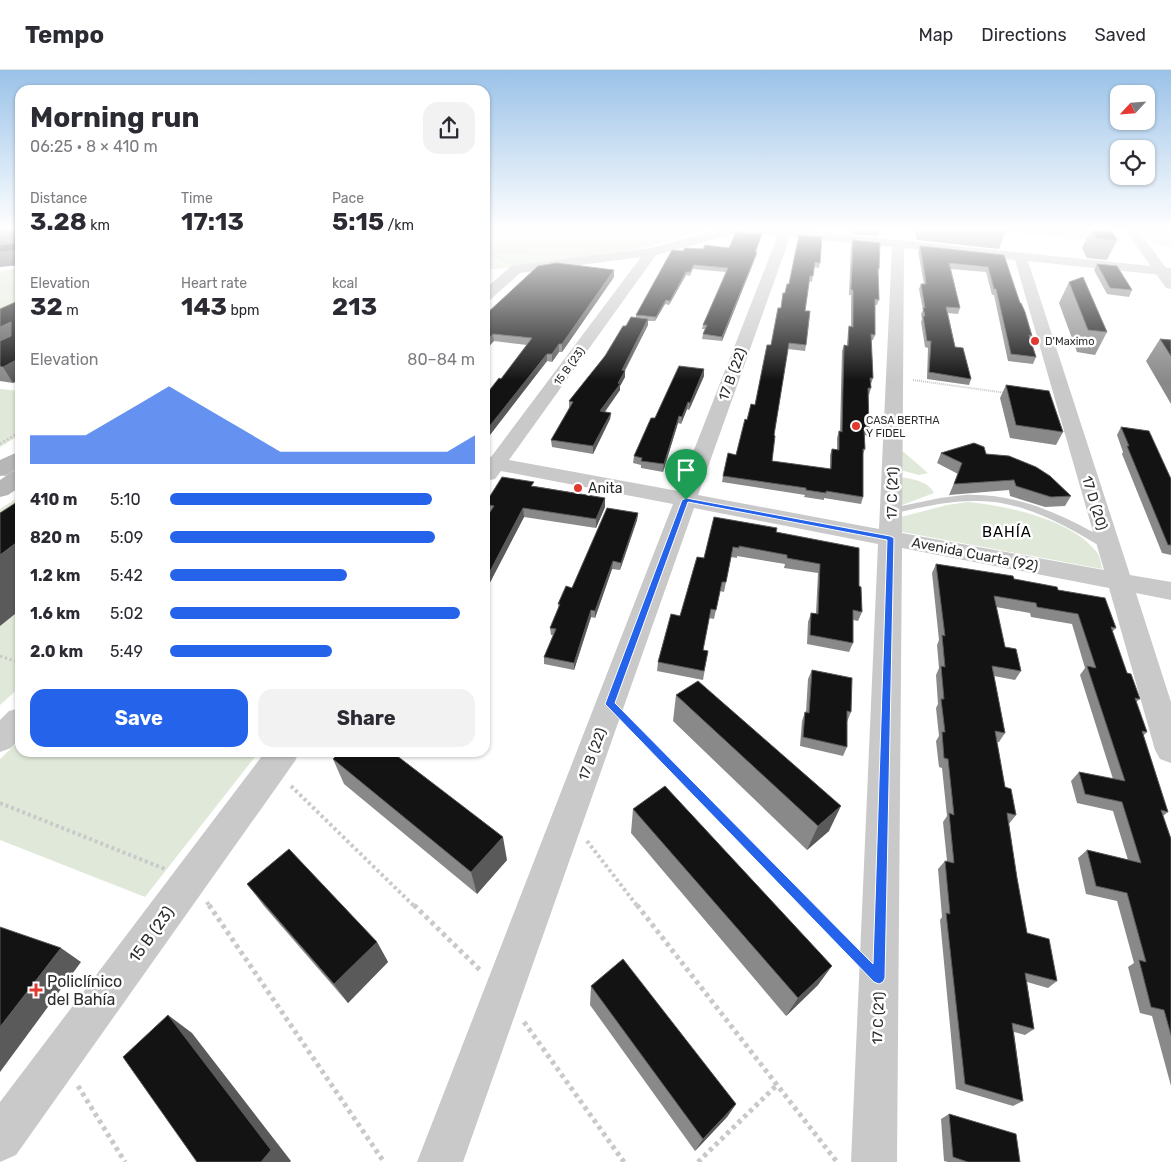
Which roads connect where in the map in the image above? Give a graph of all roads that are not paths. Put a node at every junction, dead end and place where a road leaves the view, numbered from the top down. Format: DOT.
graph roads {
  1 [pos="504,279"];
  2 [pos="632,279"];
  3 [pos="768,279"];
  4 [pos="897,279"];
  5 [pos="1027,279"];
  6 [pos="490,292"];
  7 [pos="15,460"];
  8 [pos="490,467"];
  9 [pos="490,468"];
  10 [pos="0,469"];
  11 [pos="15,474"];
  12 [pos="15,480"];
  13 [pos="0,490"];
  14 [pos="686,500"];
  15 [pos="891,524"];
  16 [pos="1109,546"];
  17 [pos="1119,581"];
  18 [pos="1171,591"];
  19 [pos="15,725"];
  20 [pos="0,739"];
  21 [pos="1171,750"];
  22 [pos="267,758"];
  23 [pos="0,1139"];
  24 [pos="440,1162"];
  25 [pos="874,1162"];
  1 -- 6 [label="street"];
  2 -- 8 [label="street, 15 B (23)"];
  3 -- 14 [label="street, 17 B (22)"];
  4 -- 15 [label="street, 17 C (21)"];
  5 -- 16 [label="street, 17 D (20)"];
  7 -- 10 [label="main road"];
  9 -- 14 [label="street, Avenida Cuarta (92)"];
  10 -- 11 [label="street"];
  12 -- 13 [label="main road"];
  14 -- 15 [label="street, Avenida Cuarta (92)"];
  14 -- 24 [label="street, 17 B (22)"];
  15 -- 16 [label="lane"];
  15 -- 17 [label="street, Avenida Cuarta (92)"];
  15 -- 25 [label="street, 17 C (21)"];
  16 -- 17 [label="street, 17 D (20)"];
  17 -- 18 [label="street, Avenida Cuarta (92)"];
  17 -- 21 [label="street, 17 D (20)"];
  19 -- 20 [label="street"];
  22 -- 23 [label="street, 15 B (23)"];
}
